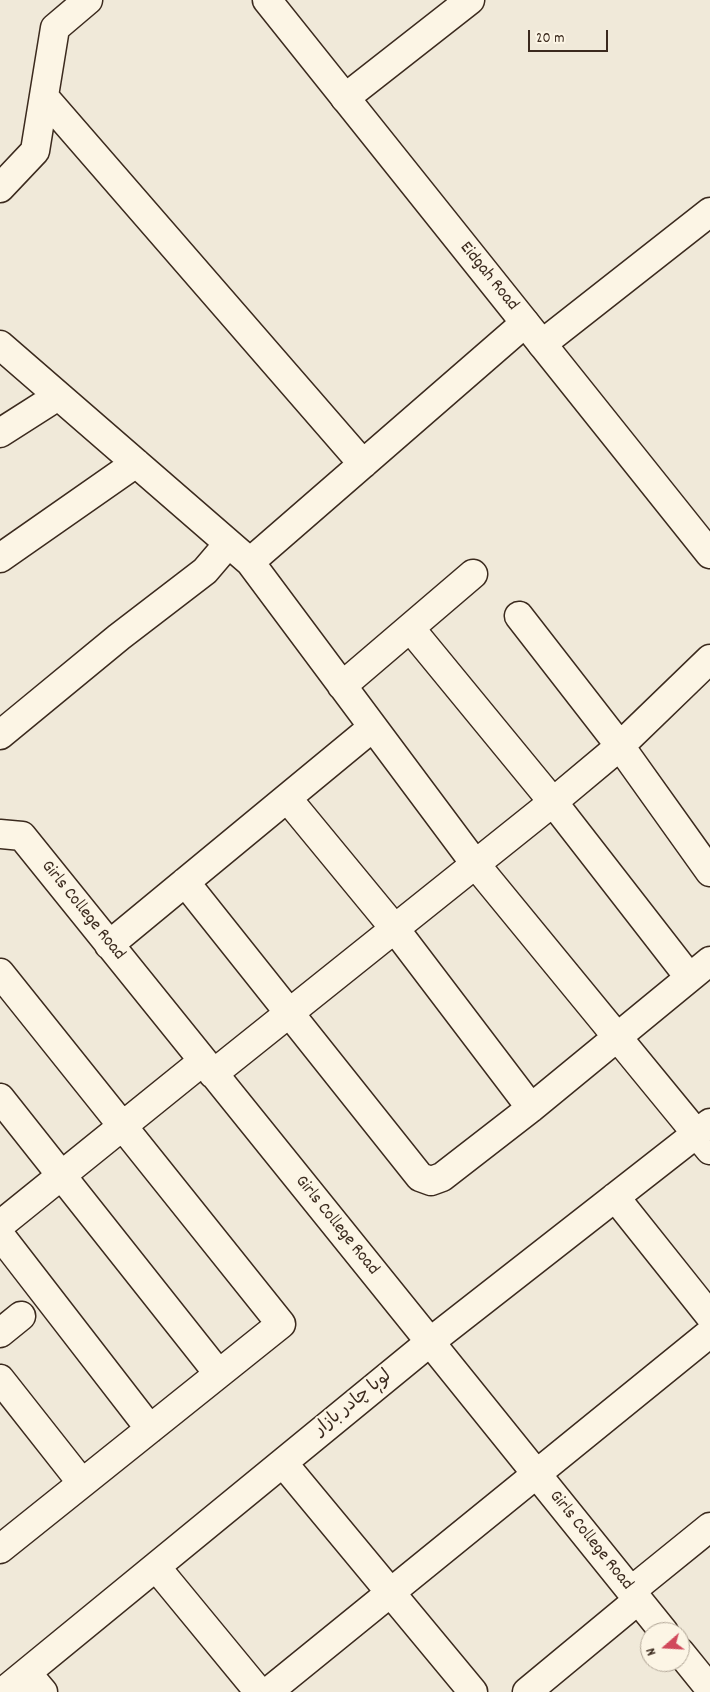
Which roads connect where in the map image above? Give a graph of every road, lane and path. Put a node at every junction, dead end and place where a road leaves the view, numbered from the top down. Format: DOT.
graph roads {
  1 [pos="88,0"];
  2 [pos="267,0"];
  3 [pos="470,0"];
  4 [pos="45,98"];
  5 [pos="345,98"];
  6 [pos="0,188"];
  7 [pos="710,212"];
  8 [pos="525,323"];
  9 [pos="542,344"];
  10 [pos="0,345"];
  11 [pos="58,396"];
  12 [pos="0,433"];
  13 [pos="136,463"];
  14 [pos="363,464"];
  15 [pos="228,544"];
  16 [pos="710,554"];
  17 [pos="0,558"];
  18 [pos="250,562"];
  19 [pos="473,574"];
  20 [pos="519,616"];
  21 [pos="410,628"];
  22 [pos="710,658"];
  23 [pos="342,686"];
  24 [pos="373,727"];
  25 [pos="0,735"];
  26 [pos="620,746"];
  27 [pos="287,798"];
  28 [pos="553,802"];
  29 [pos="0,834"];
  30 [pos="476,865"];
  31 [pos="710,871"];
  32 [pos="185,882"];
  33 [pos="395,930"];
  34 [pos="109,945"];
  35 [pos="700,969"];
  36 [pos="0,973"];
  37 [pos="291,1014"];
  38 [pos="617,1037"];
  39 [pos="208,1068"];
  40 [pos="0,1098"];
  41 [pos="531,1108"];
  42 [pos="122,1126"];
  43 [pos="705,1136"];
  44 [pos="62,1176"];
  45 [pos="615,1197"];
  46 [pos="0,1225"];
  47 [pos="0,1235"];
  48 [pos="21,1316"];
  49 [pos="710,1316"];
  50 [pos="0,1333"];
  51 [pos="710,1333"];
  52 [pos="430,1342"];
  53 [pos="218,1373"];
  54 [pos="0,1379"];
  55 [pos="150,1429"];
  56 [pos="283,1463"];
  57 [pos="537,1474"];
  58 [pos="82,1483"];
  59 [pos="710,1528"];
  60 [pos="4,1537"];
  61 [pos="156,1567"];
  62 [pos="390,1593"];
  63 [pos="635,1596"];
  64 [pos="656,1622"];
  65 [pos="690,1664"];
  66 [pos="35,1682"];
  67 [pos="710,1689"];
  68 [pos="3,1692"];
  69 [pos="259,1692"];
  70 [pos="268,1692"];
  71 [pos="473,1692"];
  72 [pos="527,1692"];
  1 -- 4 [label="street"];
  2 -- 5 [label="street, Eidgah Road"];
  3 -- 5 [label="street"];
  4 -- 6 [label="street"];
  4 -- 14 [label="street"];
  5 -- 8 [label="street, Eidgah Road"];
  7 -- 9 [label="street"];
  8 -- 9 [label="street, Eidgah Road"];
  8 -- 14 [label="street"];
  9 -- 16 [label="street, Eidgah Road"];
  10 -- 11 [label="street"];
  11 -- 12 [label="street"];
  11 -- 13 [label="street"];
  13 -- 15 [label="street"];
  13 -- 17 [label="street"];
  14 -- 18 [label="street"];
  15 -- 18 [label="street"];
  15 -- 25 [label="street"];
  18 -- 23 [label="street"];
  19 -- 21 [label="street"];
  20 -- 26 [label="street"];
  21 -- 23 [label="street"];
  21 -- 28 [label="street"];
  22 -- 26 [label="street"];
  23 -- 24 [label="street"];
  24 -- 27 [label="street"];
  24 -- 30 [label="street"];
  26 -- 28 [label="street"];
  26 -- 31 [label="street"];
  27 -- 32 [label="street"];
  27 -- 33 [label="street"];
  28 -- 30 [label="street"];
  28 -- 35 [label="street"];
  29 -- 34 [label="street, Girls College Road"];
  30 -- 33 [label="street"];
  30 -- 38 [label="street"];
  32 -- 34 [label="street"];
  32 -- 37 [label="street"];
  33 -- 37 [label="street"];
  33 -- 41 [label="street"];
  34 -- 39 [label="street, Girls College Road"];
  35 -- 38 [label="street"];
  36 -- 42 [label="street"];
  37 -- 39 [label="street"];
  37 -- 41 [label="street"];
  38 -- 41 [label="street"];
  38 -- 43 [label="street"];
  39 -- 42 [label="street"];
  39 -- 52 [label="street, Girls College Road"];
  40 -- 44 [label="street"];
  42 -- 44 [label="street"];
  42 -- 53 [label="street"];
  43 -- 45 [label="street, لوہا چادر بازار"];
  44 -- 46 [label="street"];
  44 -- 53 [label="street"];
  45 -- 49 [label="street"];
  45 -- 52 [label="street, لوہا چادر بازار"];
  47 -- 55 [label="street"];
  48 -- 50 [label="street"];
  51 -- 57 [label="street"];
  52 -- 56 [label="street, لوہا چادر بازار"];
  52 -- 57 [label="street, Girls College Road"];
  53 -- 55 [label="street"];
  54 -- 58 [label="street"];
  55 -- 58 [label="street"];
  56 -- 61 [label="street, لوہا چادر بازار"];
  56 -- 62 [label="street"];
  57 -- 62 [label="street"];
  57 -- 63 [label="street, Girls College Road"];
  58 -- 60 [label="street"];
  59 -- 63 [label="street"];
  61 -- 66 [label="street, لوہا چادر بازار"];
  61 -- 69 [label="street"];
  62 -- 70 [label="street"];
  62 -- 71 [label="street"];
  63 -- 64 [label="street, Girls College Road"];
  63 -- 72 [label="street"];
  65 -- 67 [label="street"];
  66 -- 68 [label="street, لوہا چادر بازار"];
}
